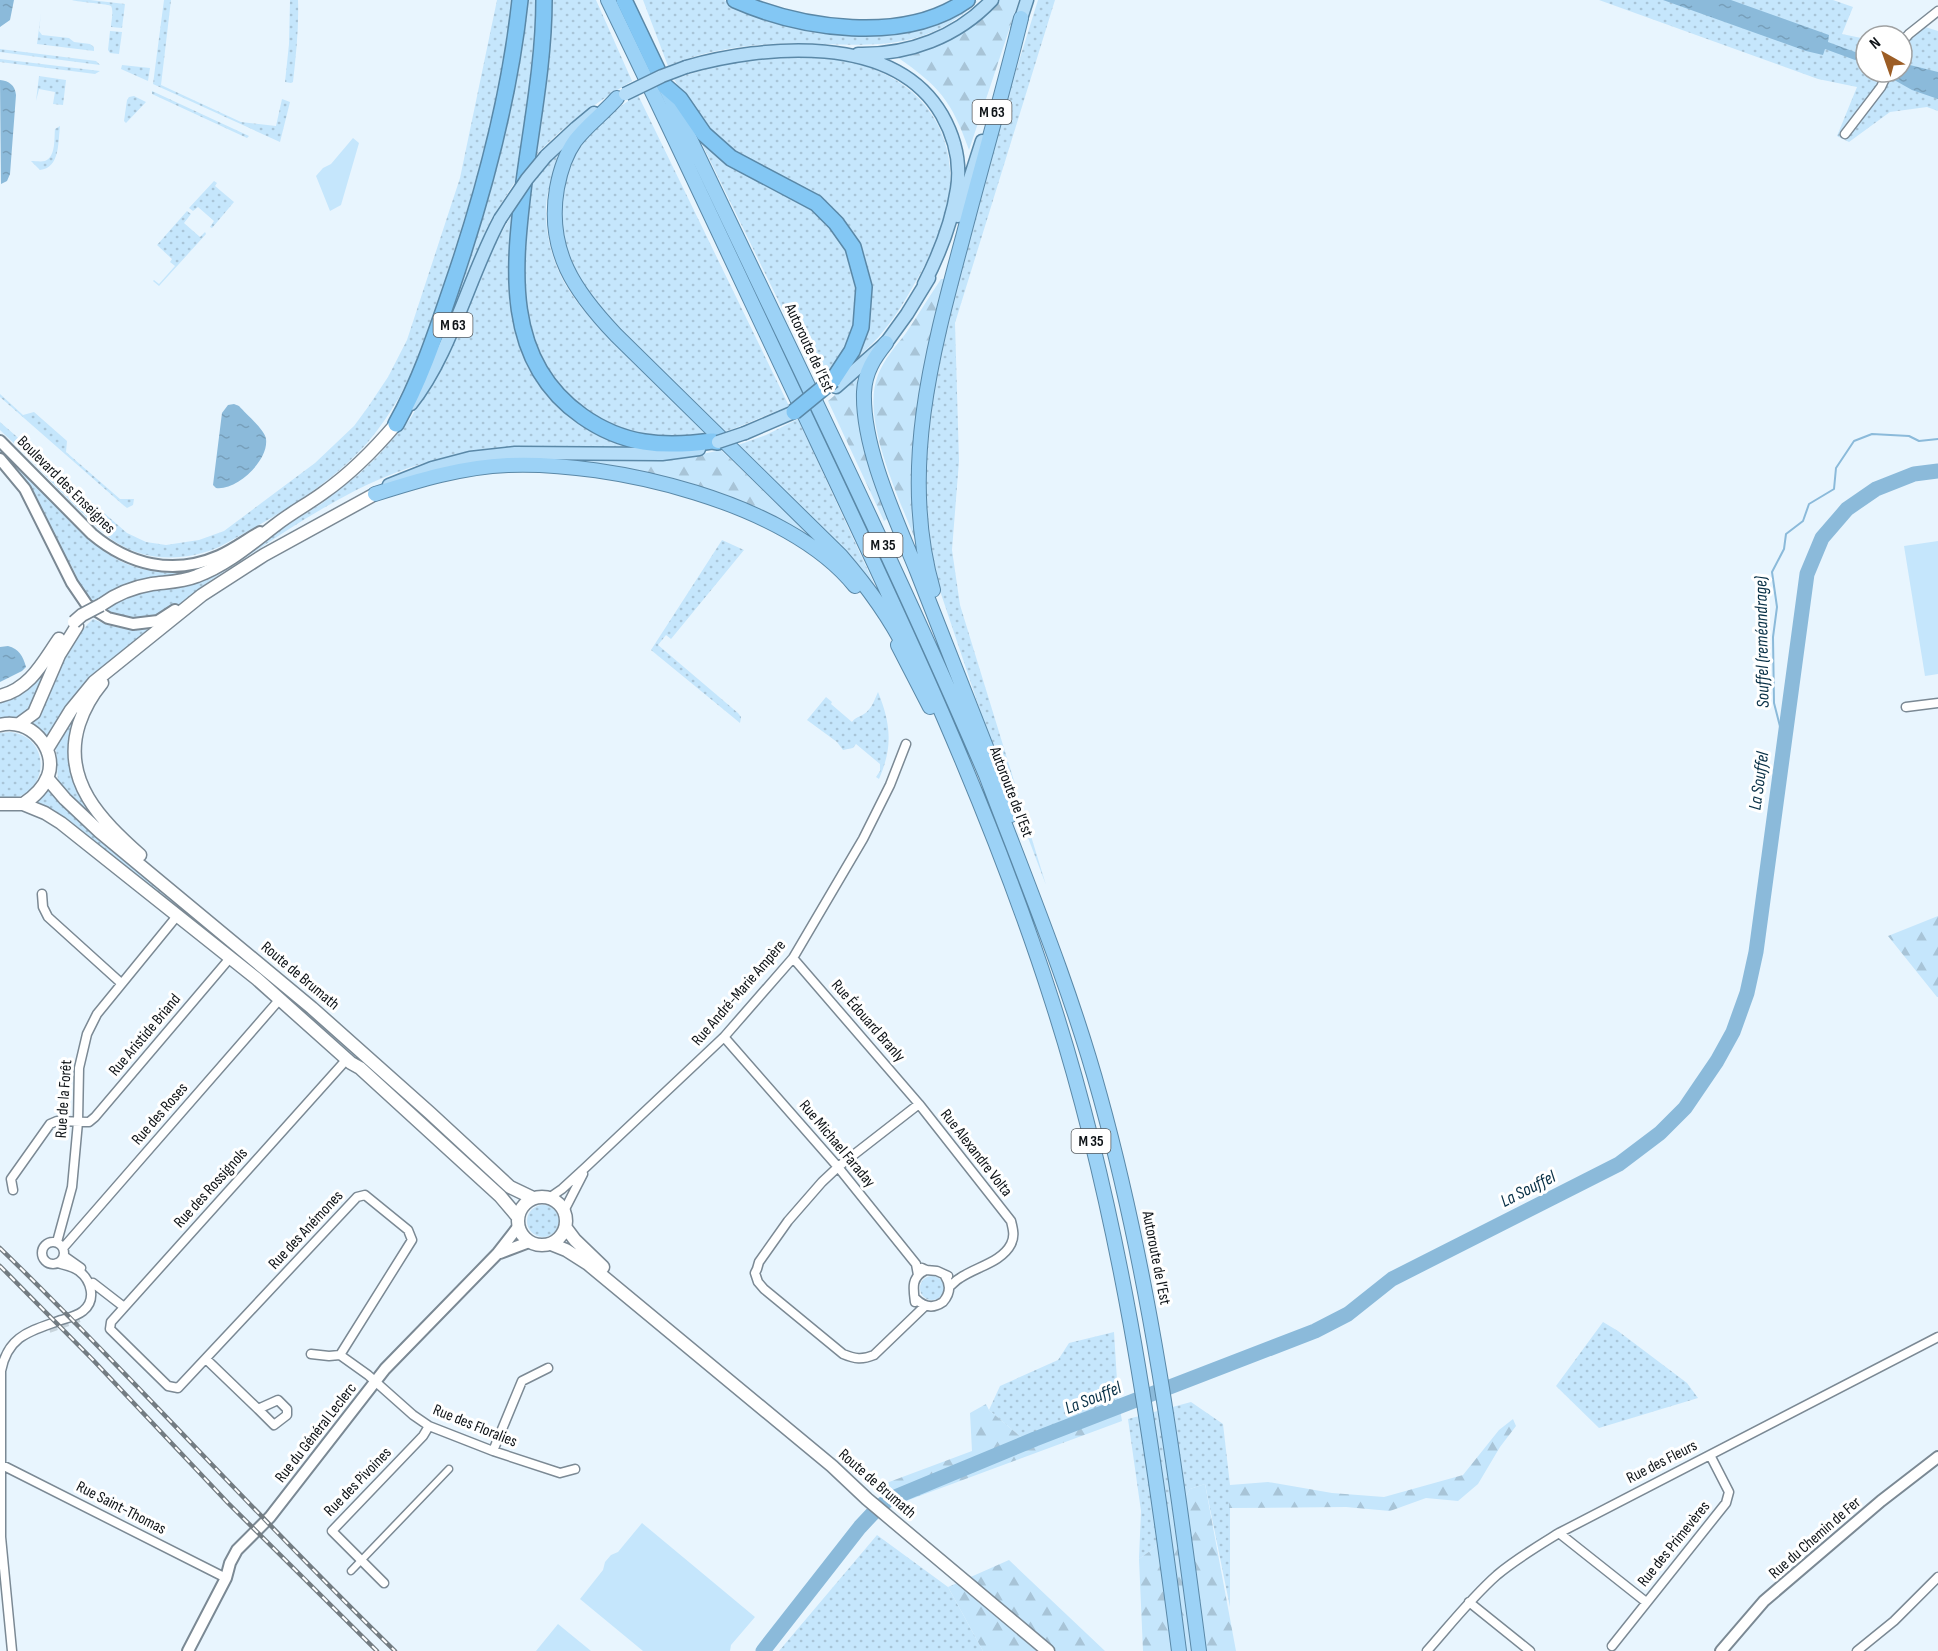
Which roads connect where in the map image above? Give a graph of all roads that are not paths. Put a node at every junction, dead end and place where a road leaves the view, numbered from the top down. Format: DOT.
graph roads {
  1 [pos="520,0"];
  2 [pos="544,0"];
  3 [pos="608,0"];
  4 [pos="624,0"];
  5 [pos="735,0"];
  6 [pos="967,0"];
  7 [pos="992,0"];
  8 [pos="1027,0"];
  9 [pos="1938,11"];
  10 [pos="1021,18"];
  11 [pos="1914,30"];
  12 [pos="832,53"];
  13 [pos="1880,84"];
  14 [pos="665,86"];
  15 [pos="621,96"];
  16 [pos="1845,134"];
  17 [pos="924,284"];
  18 [pos="886,343"];
  19 [pos="834,383"];
  20 [pos="794,412"];
  21 [pos="396,424"];
  22 [pos="0,441"];
  23 [pos="718,442"];
  24 [pos="693,447"];
  25 [pos="0,459"];
  26 [pos="375,494"];
  27 [pos="279,522"];
  28 [pos="201,595"];
  29 [pos="76,624"];
  30 [pos="162,627"];
  31 [pos="955,667"];
  32 [pos="0,696"];
  33 [pos="1938,703"];
  34 [pos="930,707"];
  35 [pos="1906,707"];
  36 [pos="19,724"];
  37 [pos="0,725"];
  38 [pos="906,744"];
  39 [pos="47,749"];
  40 [pos="47,778"];
  41 [pos="0,804"];
  42 [pos="23,804"];
  43 [pos="992,834"];
  44 [pos="42,894"];
  45 [pos="177,916"];
  46 [pos="219,929"];
  47 [pos="230,957"];
  48 [pos="793,958"];
  49 [pos="122,983"];
  50 [pos="280,999"];
  51 [pos="1076,1014"];
  52 [pos="724,1037"];
  53 [pos="349,1061"];
  54 [pos="920,1104"];
  55 [pos="78,1122"];
  56 [pos="586,1167"];
  57 [pos="838,1167"];
  58 [pos="12,1190"];
  59 [pos="533,1198"];
  60 [pos="549,1198"];
  61 [pos="564,1211"];
  62 [pos="518,1222"];
  63 [pos="566,1228"];
  64 [pos="528,1242"];
  65 [pos="551,1244"];
  66 [pos="61,1249"];
  67 [pos="497,1254"];
  68 [pos="57,1263"];
  69 [pos="922,1272"];
  70 [pos="945,1276"];
  71 [pos="961,1277"];
  72 [pos="93,1283"];
  73 [pos="950,1287"];
  74 [pos="916,1299"];
  75 [pos="926,1306"];
  76 [pos="124,1307"];
  77 [pos="81,1315"];
  78 [pos="914,1316"];
  79 [pos="1938,1337"];
  80 [pos="684,1344"];
  81 [pos="310,1354"];
  82 [pos="340,1355"];
  83 [pos="206,1359"];
  84 [pos="548,1368"];
  85 [pos="375,1382"];
  86 [pos="1,1390"];
  87 [pos="258,1409"];
  88 [pos="429,1426"];
  89 [pos="1,1438"];
  90 [pos="493,1451"];
  91 [pos="1,1452"];
  92 [pos="1710,1455"];
  93 [pos="1938,1457"];
  94 [pos="2,1466"];
  95 [pos="449,1469"];
  96 [pos="576,1469"];
  97 [pos="1559,1533"];
  98 [pos="361,1560"];
  99 [pos="351,1571"];
  100 [pos="1938,1576"];
  101 [pos="226,1578"];
  102 [pos="384,1583"];
  103 [pos="1469,1602"];
  104 [pos="1646,1602"];
  105 [pos="1612,1649"];
  106 [pos="12,1651"];
  107 [pos="188,1651"];
  108 [pos="1048,1651"];
  109 [pos="1179,1651"];
  110 [pos="1199,1651"];
  111 [pos="1427,1651"];
  112 [pos="1530,1651"];
  113 [pos="1721,1651"];
  114 [pos="1857,1651"];
  1 -- 21 [label="highway"];
  2 -- 24 [label="highway"];
  3 -- 43 [label="highway, Autoroute de l’Est / M 35"];
  4 -- 14 [label="highway, Autoroute de l’Est / M 35"];
  5 -- 6 [label="highway"];
  7 -- 12 [label="main road, M 63"];
  8 -- 10 [label="main road, M 63"];
  9 -- 11 [label="street"];
  10 -- 17 [label="main road, M 63"];
  10 -- 31 [label="highway"];
  12 -- 15 [label="main road, M 63, bridge"];
  12 -- 17 [label="main road"];
  13 -- 16 [label="street"];
  14 -- 19 [label="highway"];
  14 -- 51 [label="highway, Autoroute de l’Est / M 35"];
  15 -- 21 [label="main road, M 63, bridge"];
  15 -- 34 [label="highway"];
  17 -- 18 [label="main road, M 63"];
  18 -- 19 [label="main road, M 63"];
  18 -- 31 [label="highway"];
  19 -- 20 [label="highway, bridge"];
  20 -- 23 [label="main road, bridge"];
  21 -- 27 [label="main road, M 63"];
  22 -- 27 [label="street, Boulevard des Enseignes"];
  23 -- 24 [label="highway"];
  24 -- 26 [label="main road"];
  25 -- 28 [label="street, Boulevard des Enseignes"];
  26 -- 28 [label="main road"];
  26 -- 34 [label="highway"];
  27 -- 29 [label="main road, M 63, bridge"];
  28 -- 30 [label="main road"];
  29 -- 32 [label="main road"];
  29 -- 36 [label="main road"];
  30 -- 39 [label="main road"];
  30 -- 46 [label="main road"];
  31 -- 51 [label="highway"];
  33 -- 35 [label="street"];
  34 -- 43 [label="highway"];
  36 -- 37 [label="main road"];
  36 -- 39 [label="main road"];
  38 -- 48 [label="street, Rue André-Marie Ampère"];
  39 -- 40 [label="main road"];
  40 -- 42 [label="main road"];
  40 -- 46 [label="main road, Route de Brumath"];
  41 -- 42 [label="main road"];
  42 -- 45 [label="main road, Route de Brumath"];
  43 -- 109 [label="highway, Autoroute de l’Est / M 35"];
  44 -- 49 [label="street"];
  45 -- 47 [label="main road, Route de Brumath"];
  45 -- 49 [label="street, Rue de la Forêt"];
  46 -- 59 [label="main road, Route de Brumath"];
  47 -- 50 [label="main road, Route de Brumath"];
  47 -- 55 [label="street, Rue Aristide Briand"];
  48 -- 52 [label="street, Rue André-Marie Ampère"];
  48 -- 54 [label="street, Rue Édouard Branly"];
  49 -- 55 [label="street, Rue de la Forêt"];
  50 -- 53 [label="main road, Route de Brumath"];
  50 -- 66 [label="street, Rue des Roses"];
  51 -- 110 [label="highway, Autoroute de l’Est / M 35"];
  52 -- 56 [label="street, Rue André-Marie Ampère"];
  52 -- 57 [label="street, Rue Michael Faraday"];
  53 -- 62 [label="main road, Route de Brumath"];
  53 -- 76 [label="street, Rue des Rossignols"];
  54 -- 57 [label="street, Rue Alexandre Volta"];
  54 -- 71 [label="street, Rue Alexandre Volta"];
  55 -- 58 [label="street"];
  55 -- 66 [label="street, Rue de la Forêt"];
  56 -- 60 [label="street, Rue André-Marie Ampère"];
  56 -- 61 [label="street, Rue André-Marie Ampère"];
  57 -- 69 [label="street, Rue Michael Faraday"];
  57 -- 78 [label="street, Rue Alexandre Volta"];
  59 -- 60 [label="main road"];
  59 -- 62 [label="main road"];
  60 -- 61 [label="main road"];
  61 -- 63 [label="main road"];
  62 -- 64 [label="main road"];
  62 -- 67 [label="street, Rue du Général Leclerc"];
  63 -- 65 [label="main road"];
  63 -- 80 [label="main road, Route de Brumath"];
  64 -- 65 [label="main road"];
  64 -- 67 [label="street, Rue du Général Leclerc"];
  65 -- 80 [label="main road, Route de Brumath"];
  66 -- 68 [label="street"];
  66 -- 68 [label="street"];
  66 -- 72 [label="street"];
  67 -- 85 [label="street, Rue du Général Leclerc"];
  68 -- 77 [label="street"];
  69 -- 70 [label="street"];
  69 -- 74 [label="street"];
  70 -- 71 [label="street"];
  70 -- 73 [label="street"];
  71 -- 73 [label="street, Rue Alexandre Volta"];
  72 -- 76 [label="street"];
  72 -- 77 [label="street"];
  73 -- 75 [label="street"];
  74 -- 75 [label="street"];
  74 -- 78 [label="street"];
  75 -- 78 [label="street"];
  76 -- 83 [label="street, Rue des Anémones"];
  77 -- 86 [label="street"];
  79 -- 92 [label="street, Rue des Fleurs"];
  80 -- 108 [label="main road, Route de Brumath"];
  81 -- 82 [label="street"];
  82 -- 83 [label="street, Rue des Anémones"];
  82 -- 85 [label="street"];
  83 -- 87 [label="street"];
  84 -- 90 [label="street"];
  85 -- 88 [label="street, Rue des Floralies"];
  85 -- 101 [label="street, Rue du Général Leclerc"];
  86 -- 89 [label="street"];
  88 -- 90 [label="street, Rue des Floralies"];
  88 -- 98 [label="street, Rue des Pivoines"];
  89 -- 91 [label="street"];
  90 -- 96 [label="street, Rue des Floralies"];
  91 -- 94 [label="street"];
  92 -- 97 [label="street, Rue des Fleurs"];
  92 -- 104 [label="street, Rue des Primevères"];
  93 -- 113 [label="street, Rue du Chemin de Fer"];
  94 -- 101 [label="street, Rue Saint-Thomas"];
  94 -- 106 [label="street"];
  95 -- 98 [label="street"];
  97 -- 103 [label="street, Rue des Fleurs"];
  97 -- 104 [label="street"];
  98 -- 99 [label="street"];
  98 -- 102 [label="street, Rue des Pivoines"];
  100 -- 114 [label="street"];
  101 -- 107 [label="street, Rue du Général Leclerc"];
  103 -- 111 [label="street, Rue des Fleurs"];
  103 -- 112 [label="street"];
  104 -- 105 [label="street, Rue des Primevères"];
}
